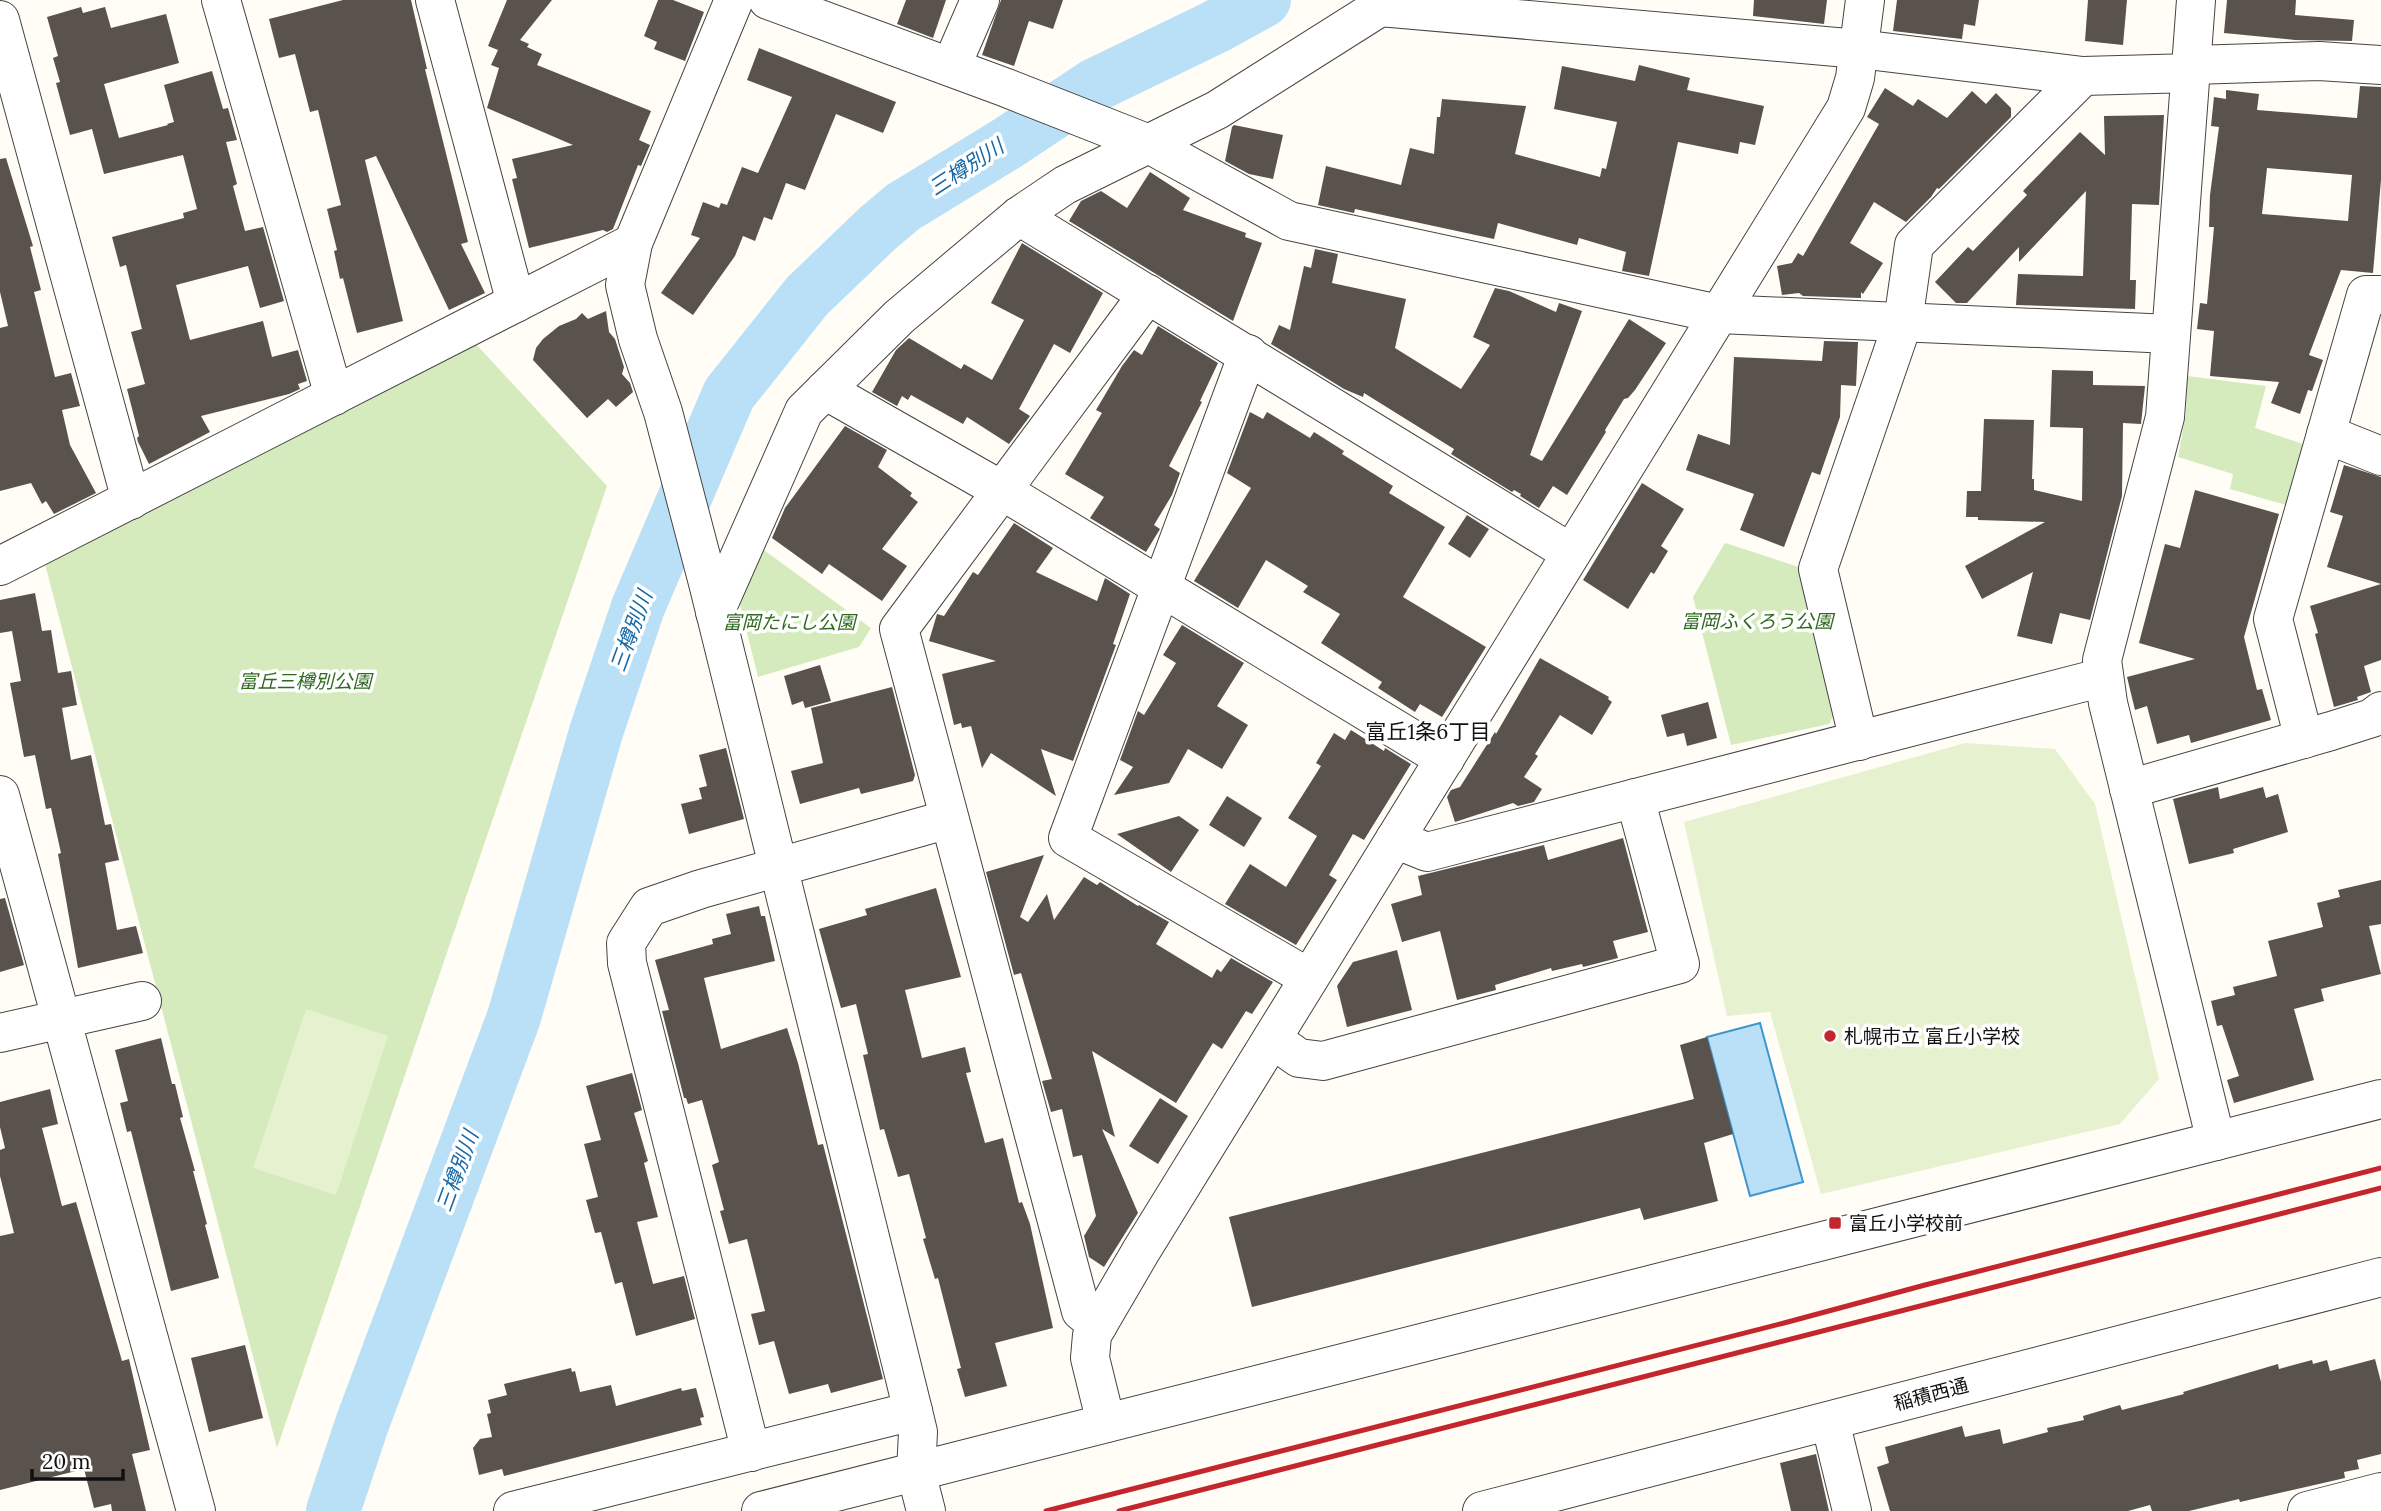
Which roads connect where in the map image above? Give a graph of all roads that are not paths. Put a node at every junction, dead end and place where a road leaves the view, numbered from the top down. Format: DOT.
graph roads {
  1 [pos="221,0"];
  2 [pos="435,0"];
  3 [pos="734,0"];
  4 [pos="768,0"];
  5 [pos="980,0"];
  6 [pos="1866,0"];
  7 [pos="2196,0"];
  8 [pos="0,20"];
  9 [pos="1859,49"];
  10 [pos="2381,65"];
  11 [pos="951,67"];
  12 [pos="2192,69"];
  13 [pos="2082,76"];
  14 [pos="1149,144"];
  15 [pos="1019,216"];
  16 [pos="633,243"];
  17 [pos="1148,294"];
  18 [pos="2381,295"];
  19 [pos="516,303"];
  20 [pos="1719,314"];
  21 [pos="1903,322"];
  22 [pos="2171,334"];
  23 [pos="1248,354"];
  24 [pos="825,390"];
  25 [pos="334,396"];
  26 [pos="2326,434"];
  27 [pos="2381,456"];
  28 [pos="1002,490"];
  29 [pos="131,500"];
  30 [pos="1571,553"];
  31 [pos="0,566"];
  32 [pos="1162,586"];
  33 [pos="711,598"];
  34 [pos="2104,677"];
  35 [pos="2381,711"];
  36 [pos="2304,739"];
  37 [pos="1859,741"];
  38 [pos="1444,759"];
  39 [pos="2129,789"];
  40 [pos="0,795"];
  41 [pos="1635,799"];
  42 [pos="949,819"];
  43 [pos="1395,839"];
  44 [pos="778,867"];
  45 [pos="1309,978"];
  46 [pos="142,1001"];
  47 [pos="62,1020"];
  48 [pos="0,1032"];
  49 [pos="1272,1039"];
  50 [pos="2381,1098"];
  51 [pos="2216,1141"];
  52 [pos="2381,1277"];
  53 [pos="1097,1325"];
  54 [pos="913,1411"];
  55 [pos="1830,1420"];
  56 [pos="1106,1423"];
  57 [pos="751,1452"];
  58 [pos="916,1472"];
  59 [pos="2381,1492"];
  60 [pos="196,1511"];
  61 [pos="513,1511"];
  62 [pos="761,1511"];
  63 [pos="926,1511"];
  64 [pos="1482,1511"];
  65 [pos="1852,1511"];
  66 [pos="2307,1511"];
  1 -- 25 [label="street"];
  2 -- 19 [label="street"];
  3 -- 16 [label="street"];
  4 -- 11 [label="street"];
  5 -- 11 [label="street"];
  6 -- 9 [label="street"];
  7 -- 12 [label="street"];
  8 -- 29 [label="street"];
  9 -- 13 [label="street"];
  9 -- 14 [label="street"];
  9 -- 20 [label="street"];
  10 -- 12 [label="street"];
  11 -- 14 [label="street"];
  12 -- 13 [label="street"];
  12 -- 22 [label="street"];
  13 -- 21 [label="street"];
  14 -- 15 [label="street"];
  14 -- 20 [label="street"];
  15 -- 17 [label="street"];
  15 -- 24 [label="street"];
  16 -- 19 [label="street"];
  16 -- 33 [label="street"];
  17 -- 23 [label="street"];
  17 -- 28 [label="street"];
  18 -- 26 [label="street"];
  19 -- 25 [label="street"];
  20 -- 21 [label="street"];
  20 -- 30 [label="street"];
  21 -- 22 [label="street"];
  21 -- 37 [label="street"];
  22 -- 34 [label="street"];
  23 -- 30 [label="street"];
  23 -- 32 [label="street"];
  24 -- 28 [label="street"];
  24 -- 33 [label="street"];
  25 -- 29 [label="street"];
  26 -- 27 [label="street"];
  26 -- 36 [label="street"];
  28 -- 32 [label="street"];
  28 -- 42 [label="street"];
  29 -- 31 [label="street"];
  30 -- 38 [label="street"];
  32 -- 38 [label="street"];
  32 -- 45 [label="street"];
  33 -- 44 [label="street"];
  34 -- 37 [label="street"];
  34 -- 39 [label="street"];
  35 -- 36 [label="street"];
  36 -- 39 [label="street"];
  37 -- 41 [label="street"];
  38 -- 43 [label="street"];
  39 -- 51 [label="street"];
  40 -- 47 [label="street"];
  41 -- 43 [label="street"];
  41 -- 49 [label="street"];
  42 -- 44 [label="street"];
  42 -- 53 [label="street"];
  43 -- 45 [label="street"];
  44 -- 54 [label="street"];
  44 -- 57 [label="street"];
  45 -- 49 [label="street"];
  46 -- 47 [label="street"];
  47 -- 48 [label="street"];
  47 -- 60 [label="street"];
  49 -- 53 [label="street"];
  50 -- 51 [label="street"];
  51 -- 56 [label="street"];
  52 -- 55 [label="street, 稲積西通"];
  53 -- 56 [label="street"];
  54 -- 57 [label="street"];
  54 -- 58 [label="street"];
  55 -- 64 [label="street, 稲積西通"];
  55 -- 65 [label="street"];
  56 -- 58 [label="street"];
  57 -- 61 [label="street"];
  58 -- 62 [label="street"];
  58 -- 63 [label="street"];
  59 -- 66 [label="street"];
}
